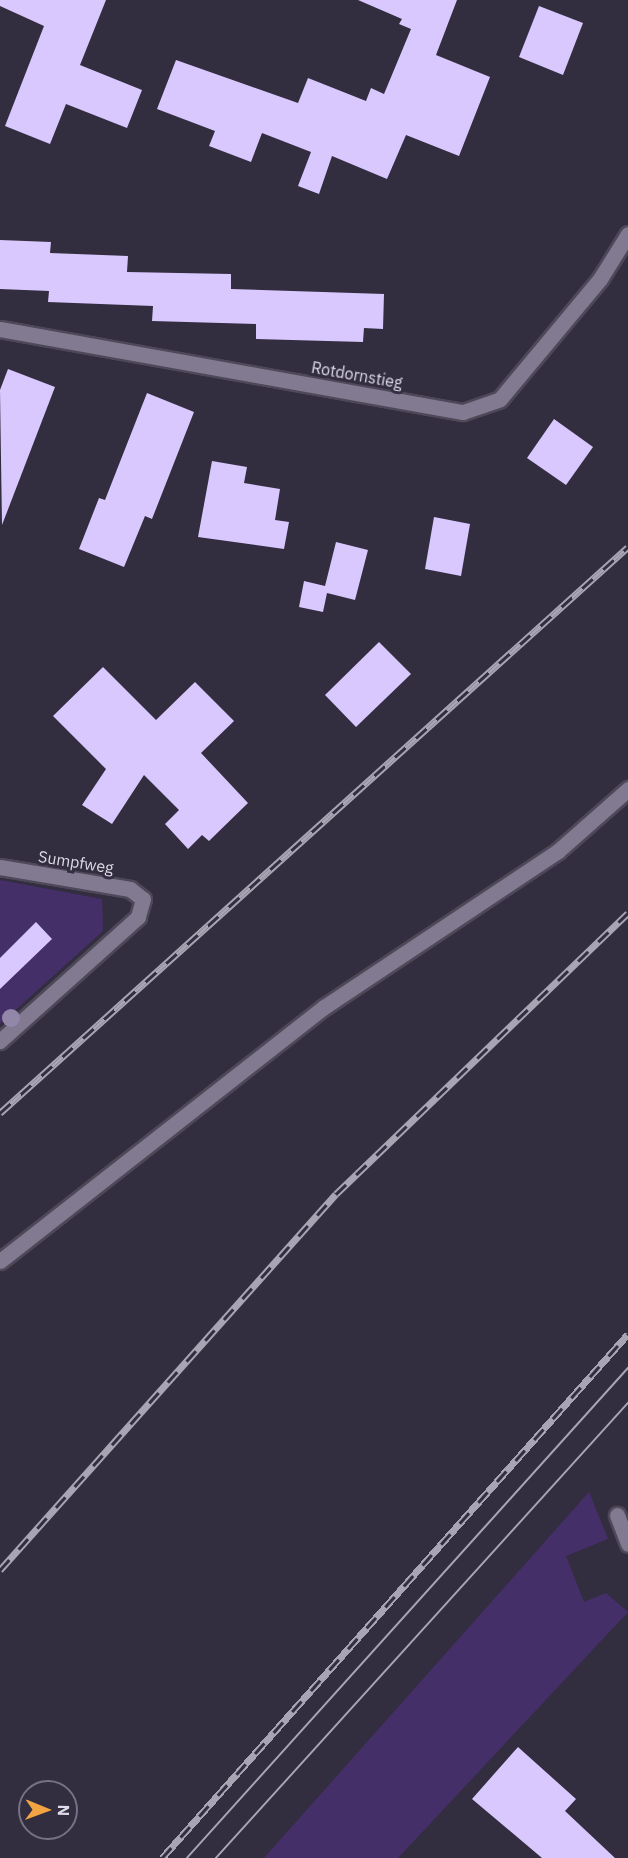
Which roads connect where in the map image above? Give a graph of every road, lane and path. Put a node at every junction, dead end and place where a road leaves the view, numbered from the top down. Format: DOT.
graph roads {
  1 [pos="628,234"];
  2 [pos="0,329"];
  3 [pos="628,789"];
  4 [pos="0,867"];
  5 [pos="0,1041"];
  6 [pos="0,1261"];
  7 [pos="617,1515"];
  8 [pos="628,1544"];
  1 -- 2 [label="street, Rotdornstieg"];
  3 -- 6 [label="street"];
  4 -- 5 [label="street, Sumpfweg"];
  7 -- 8 [label="street"];
}
